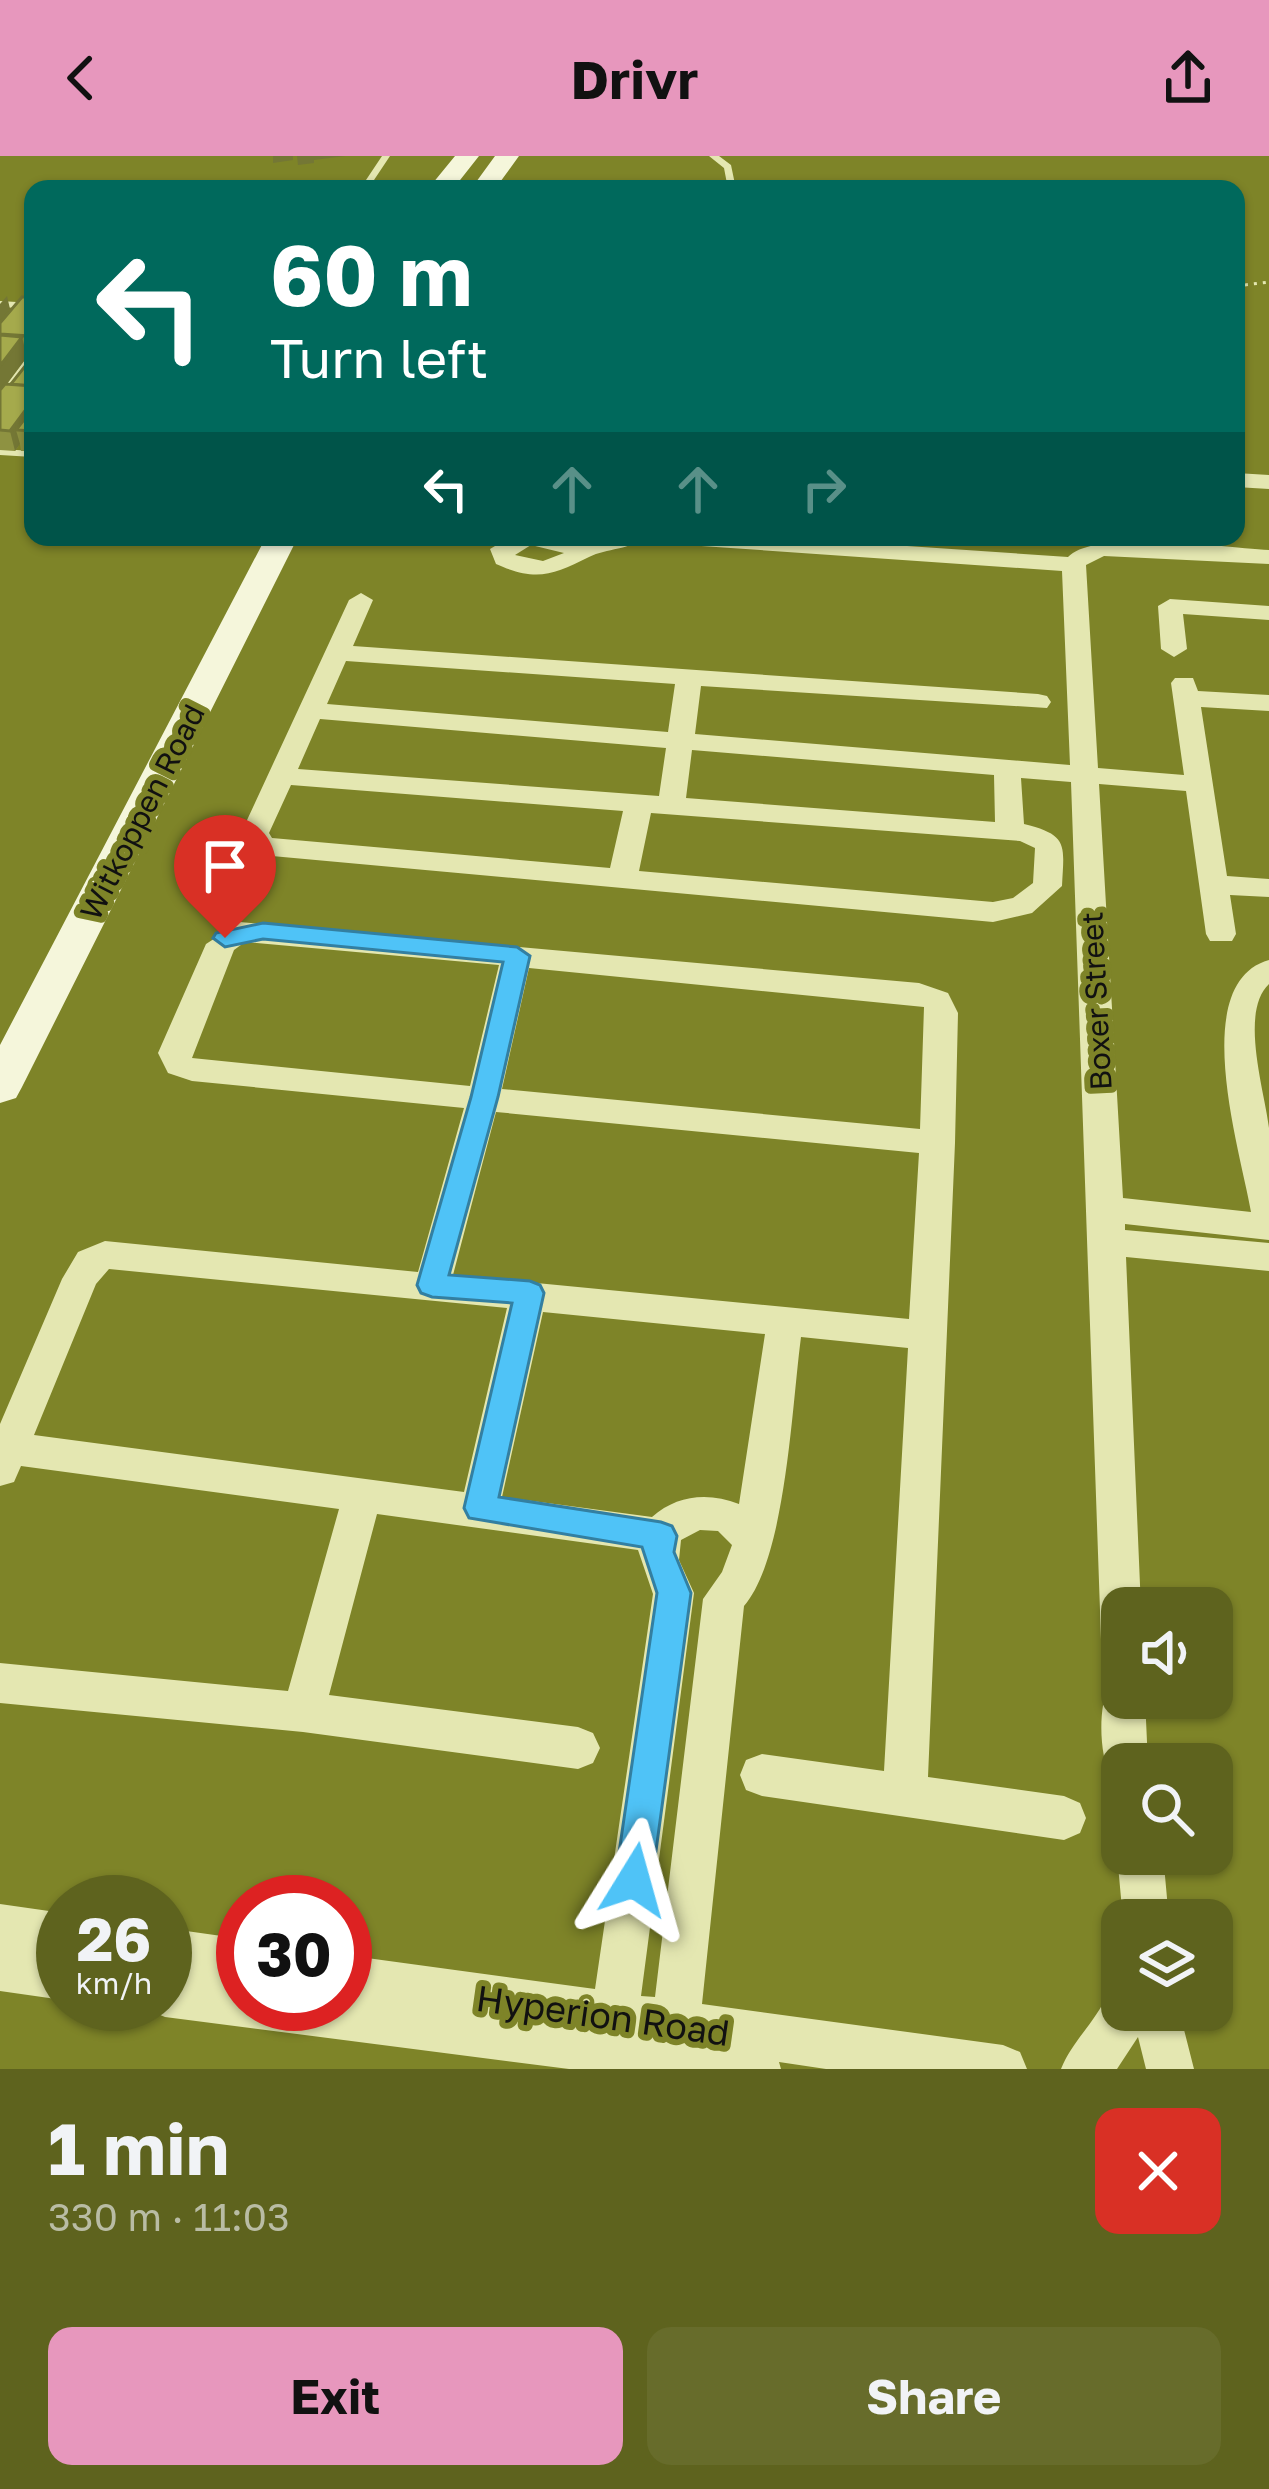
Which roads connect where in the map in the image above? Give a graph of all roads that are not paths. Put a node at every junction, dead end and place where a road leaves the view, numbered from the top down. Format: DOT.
graph roads {
  1 [pos="467,156"];
  2 [pos="713,156"];
  3 [pos="447,180"];
  4 [pos="730,180"];
  5 [pos="0,304"];
  6 [pos="15,305"];
  7 [pos="24,306"];
  8 [pos="0,323"];
  9 [pos="16,352"];
  10 [pos="24,352"];
  11 [pos="24,365"];
  12 [pos="0,397"];
  13 [pos="16,400"];
  14 [pos="24,441"];
  15 [pos="0,452"];
  16 [pos="16,453"];
  17 [pos="24,453"];
  18 [pos="277,546"];
  19 [pos="601,546"];
  20 [pos="938,546"];
  21 [pos="988,548"];
  22 [pos="579,552"];
  23 [pos="1269,557"];
  24 [pos="1160,560"];
  25 [pos="1074,565"];
  26 [pos="361,600"];
  27 [pos="1170,606"];
  28 [pos="1269,613"];
  29 [pos="1174,649"];
  30 [pos="338,652"];
  31 [pos="689,678"];
  32 [pos="1037,702"];
  33 [pos="1269,704"];
  34 [pos="313,711"];
  35 [pos="681,739"];
  36 [pos="1007,765"];
  37 [pos="1084,771"];
  38 [pos="284,776"];
  39 [pos="1196,784"];
  40 [pos="638,806"];
  41 [pos="670,808"];
  42 [pos="1010,831"];
  43 [pos="622,877"];
  44 [pos="1211,884"];
  45 [pos="1269,888"];
  46 [pos="1221,934"];
  47 [pos="517,956"];
  48 [pos="1269,970"];
  49 [pos="0,1087"];
  50 [pos="484,1097"];
  51 [pos="938,1144"];
  52 [pos="1269,1213"];
  53 [pos="1107,1225"];
  54 [pos="1269,1227"];
  55 [pos="1269,1257"];
  56 [pos="432,1285"];
  57 [pos="530,1293"];
  58 [pos="785,1324"];
  59 [pos="925,1335"];
  60 [pos="5,1459"];
  61 [pos="363,1493"];
  62 [pos="480,1508"];
  63 [pos="661,1536"];
  64 [pos="753,1541"];
  65 [pos="1120,1587"];
  66 [pos="0,1683"];
  67 [pos="303,1712"];
  68 [pos="653,1744"];
  69 [pos="578,1748"];
  70 [pos="707,1748"];
  71 [pos="762,1775"];
  72 [pos="905,1796"];
  73 [pos="1064,1818"];
  74 [pos="0,1927"];
  75 [pos="36,1932"];
  76 [pos="0,1967"];
  77 [pos="36,1972"];
  78 [pos="372,1985"];
  79 [pos="192,1997"];
  80 [pos="1116,2031"];
  81 [pos="1161,2031"];
  82 [pos="637,2045"];
  83 [pos="757,2069"];
  84 [pos="1003,2069"];
  85 [pos="1085,2069"];
  86 [pos="1171,2069"];
  1 -- 3 [label="main road"];
  2 -- 4 [label="lane"];
  5 -- 6 [label="lane"];
  6 -- 7 [label="lane"];
  6 -- 8 [label="lane"];
  9 -- 10 [label="lane"];
  11 -- 12 [label="lane"];
  12 -- 13 [label="lane"];
  14 -- 16 [label="lane"];
  15 -- 16 [label="lane"];
  16 -- 17 [label="lane"];
  18 -- 49 [label="main road, Witkoppen Road"];
  19 -- 22 [label="street"];
  20 -- 21 [label="street"];
  21 -- 25 [label="street"];
  23 -- 25 [label="street"];
  24 -- 27 [label="street"];
  25 -- 37 [label="street, Boxer Street"];
  26 -- 30 [label="street"];
  27 -- 28 [label="street"];
  27 -- 29 [label="street"];
  30 -- 31 [label="street"];
  30 -- 34 [label="street"];
  31 -- 32 [label="street"];
  31 -- 35 [label="street"];
  33 -- 39 [label="street"];
  34 -- 35 [label="street"];
  34 -- 38 [label="street"];
  35 -- 36 [label="street"];
  35 -- 41 [label="street"];
  36 -- 37 [label="street"];
  36 -- 42 [label="street"];
  37 -- 39 [label="street"];
  37 -- 53 [label="street, Boxer Street"];
  38 -- 40 [label="street"];
  38 -- 43 [label="street"];
  39 -- 44 [label="street"];
  40 -- 41 [label="street"];
  40 -- 43 [label="street"];
  41 -- 42 [label="street"];
  42 -- 43 [label="street"];
  44 -- 45 [label="street"];
  44 -- 46 [label="street"];
  47 -- 50 [label="street"];
  47 -- 50 [label="street"];
  47 -- 51 [label="street"];
  48 -- 52 [label="street"];
  50 -- 51 [label="street"];
  50 -- 56 [label="street"];
  51 -- 59 [label="street"];
  53 -- 54 [label="street"];
  53 -- 55 [label="street"];
  53 -- 65 [label="street, Boxer Street"];
  56 -- 57 [label="street"];
  56 -- 60 [label="street"];
  57 -- 58 [label="street"];
  57 -- 62 [label="street"];
  58 -- 59 [label="street"];
  58 -- 64 [label="street"];
  59 -- 72 [label="street"];
  60 -- 61 [label="street"];
  61 -- 62 [label="street"];
  61 -- 67 [label="street"];
  62 -- 63 [label="street"];
  63 -- 64 [label="street"];
  63 -- 68 [label="street"];
  64 -- 70 [label="street"];
  66 -- 67 [label="street"];
  67 -- 69 [label="street"];
  68 -- 70 [label="street"];
  68 -- 82 [label="street"];
  70 -- 82 [label="street"];
  71 -- 72 [label="street"];
  72 -- 73 [label="street"];
  74 -- 75 [label="street"];
  76 -- 77 [label="street"];
  78 -- 82 [label="street, Hyperion Road"];
  79 -- 82 [label="street, Hyperion Road"];
  80 -- 85 [label="street"];
  81 -- 86 [label="street"];
  82 -- 83 [label="street, Hyperion Road"];
  82 -- 84 [label="street, Hyperion Road"];
}
